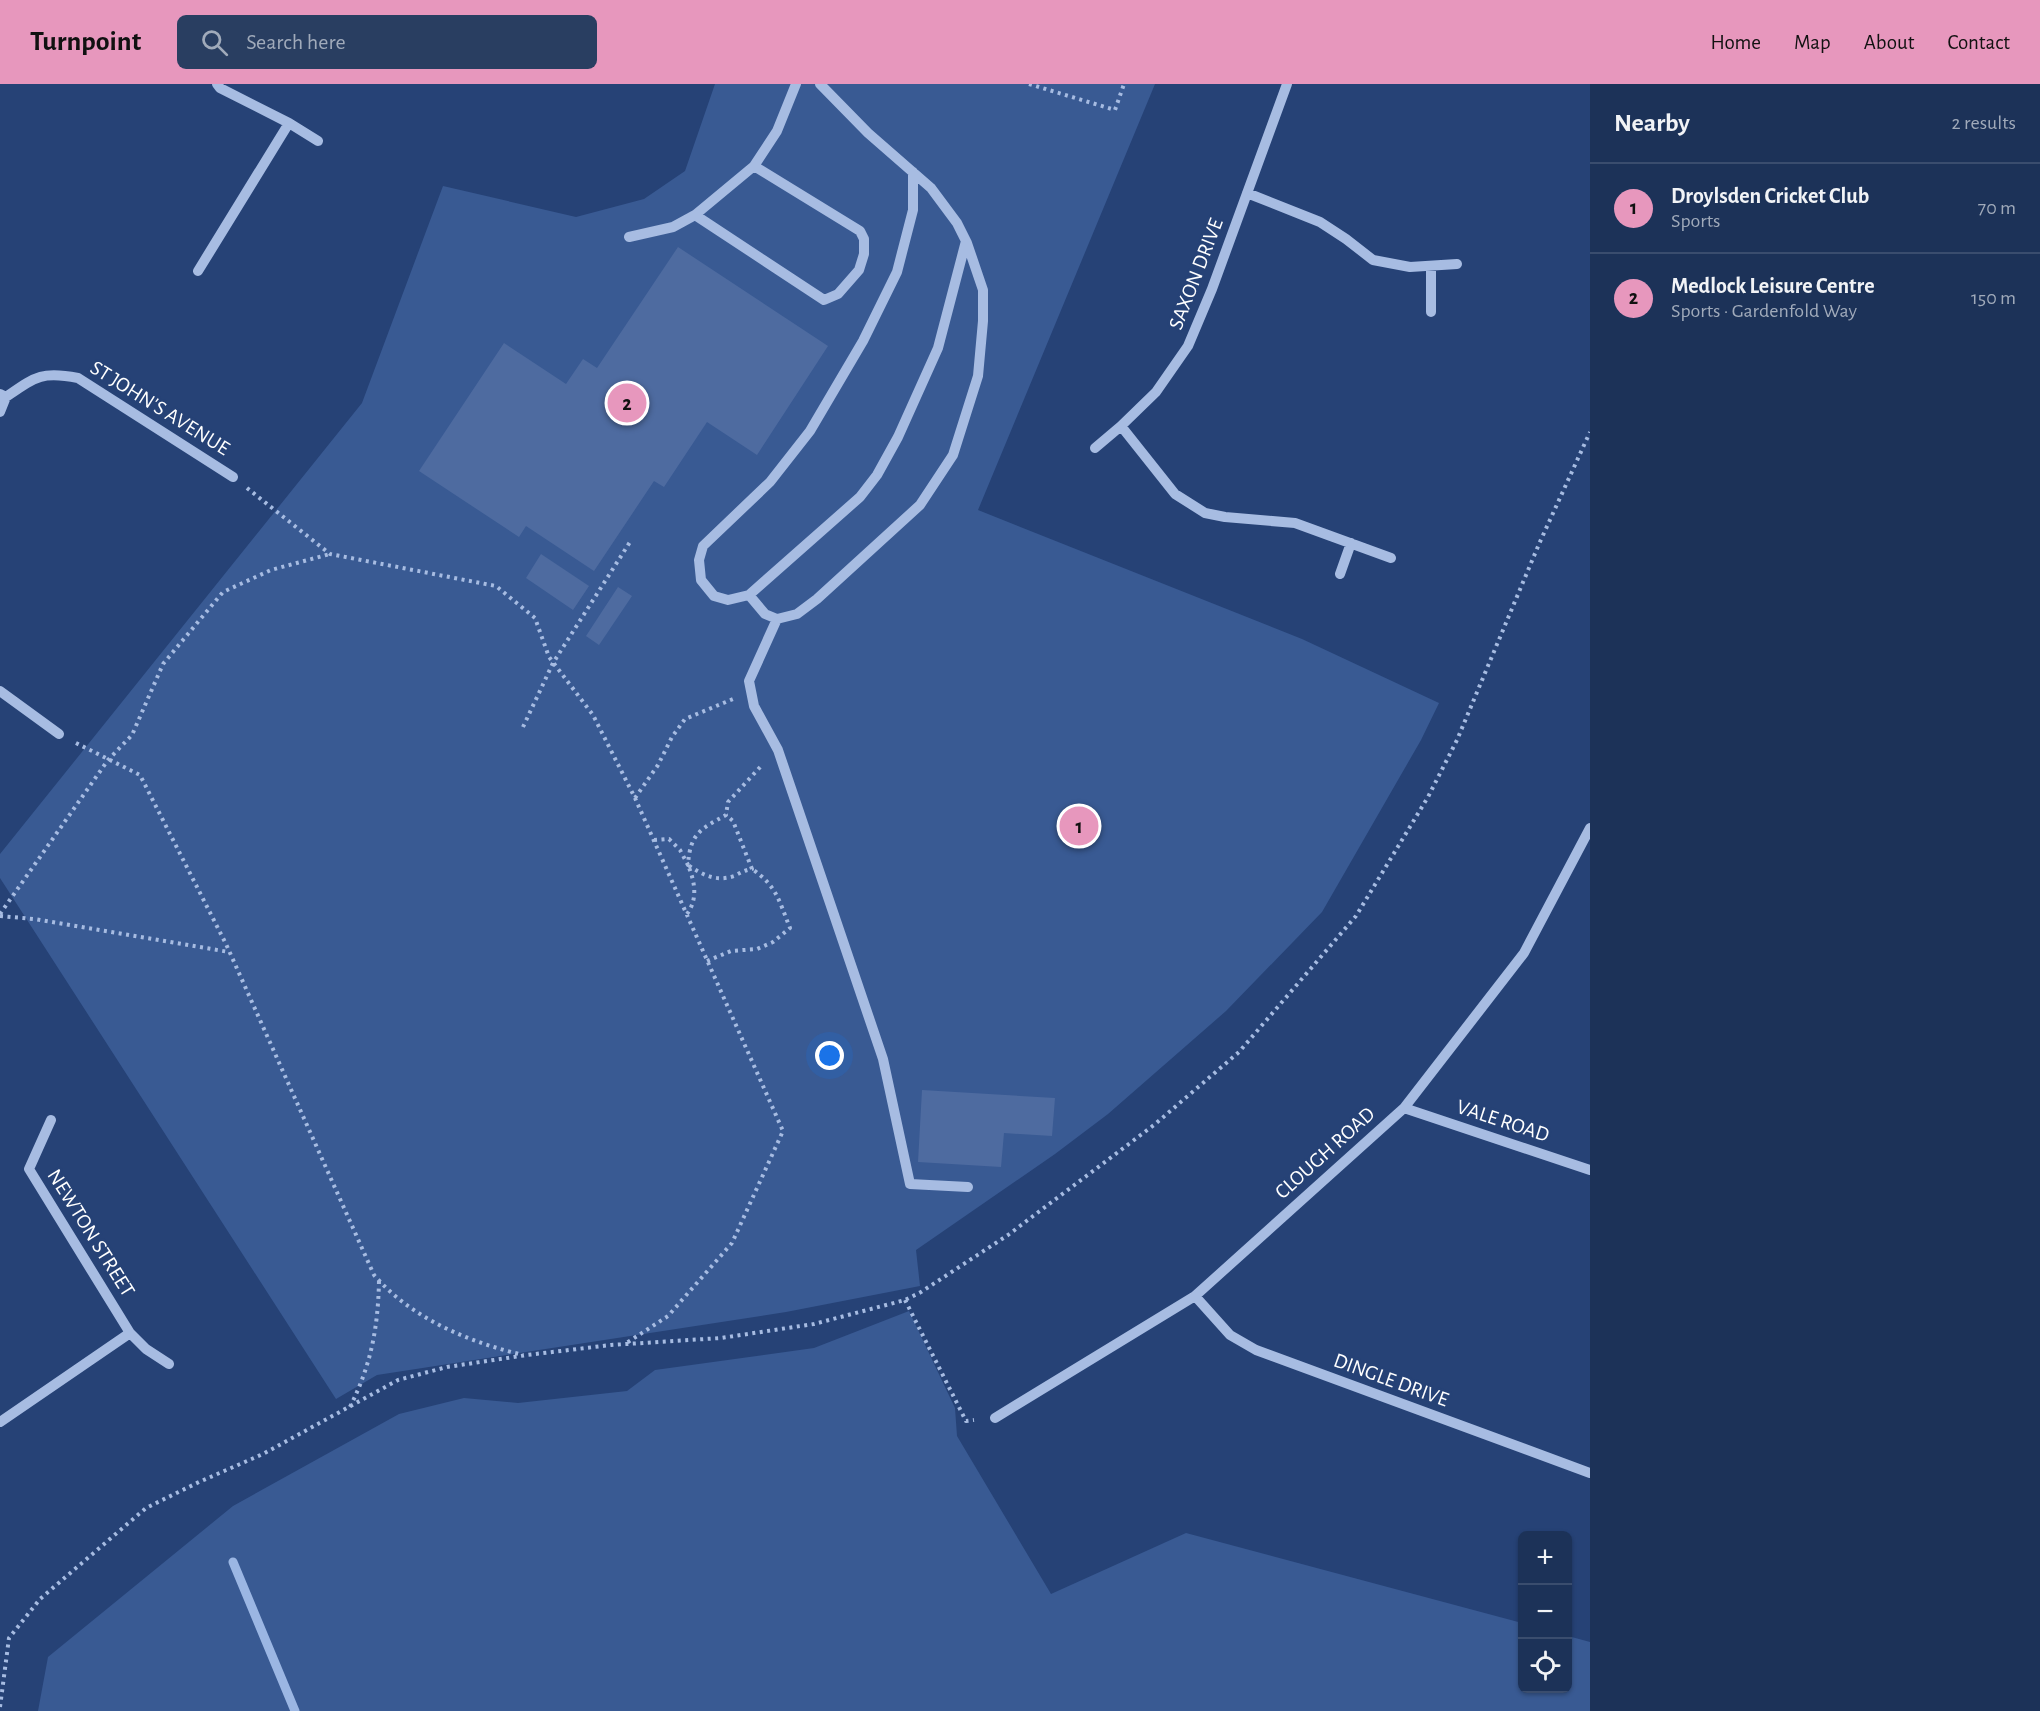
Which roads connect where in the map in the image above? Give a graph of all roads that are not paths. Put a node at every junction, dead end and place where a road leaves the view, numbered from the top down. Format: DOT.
graph roads {
  1 [pos="217,84"];
  2 [pos="796,84"];
  3 [pos="820,84"];
  4 [pos="1287,84"];
  5 [pos="289,123"];
  6 [pos="318,141"];
  7 [pos="754,166"];
  8 [pos="913,172"];
  9 [pos="1247,193"];
  10 [pos="695,215"];
  11 [pos="629,237"];
  12 [pos="966,241"];
  13 [pos="1457,264"];
  14 [pos="1431,266"];
  15 [pos="198,271"];
  16 [pos="1431,312"];
  17 [pos="3,396"];
  18 [pos="0,412"];
  19 [pos="1121,426"];
  20 [pos="1095,448"];
  21 [pos="232,477"];
  22 [pos="1351,543"];
  23 [pos="1391,558"];
  24 [pos="1340,574"];
  25 [pos="749,595"];
  26 [pos="777,619"];
  27 [pos="0,692"];
  28 [pos="59,734"];
  29 [pos="1590,828"];
  30 [pos="1404,1108"];
  31 [pos="51,1120"];
  32 [pos="1590,1170"];
  33 [pos="968,1188"];
  34 [pos="1195,1296"];
  35 [pos="130,1333"];
  36 [pos="169,1364"];
  37 [pos="995,1418"];
  38 [pos="0,1422"];
  39 [pos="1590,1473"];
  1 -- 5 [label="street"];
  2 -- 7 [label="street"];
  3 -- 8 [label="street"];
  4 -- 9 [label="street, SAXON DRIVE"];
  5 -- 6 [label="street"];
  5 -- 15 [label="street"];
  7 -- 10 [label="street"];
  7 -- 10 [label="street"];
  8 -- 12 [label="street"];
  8 -- 25 [label="street"];
  9 -- 14 [label="street"];
  9 -- 19 [label="street, SAXON DRIVE"];
  10 -- 11 [label="street"];
  12 -- 25 [label="street"];
  12 -- 26 [label="street"];
  13 -- 14 [label="street"];
  14 -- 16 [label="street"];
  17 -- 18 [label="street"];
  17 -- 21 [label="street, ST JOHN'S AVENUE"];
  19 -- 20 [label="street, SAXON DRIVE"];
  19 -- 22 [label="street"];
  22 -- 23 [label="street"];
  22 -- 24 [label="street"];
  25 -- 26 [label="street"];
  26 -- 33 [label="street"];
  27 -- 28 [label="street"];
  29 -- 30 [label="street, CLOUGH ROAD"];
  30 -- 32 [label="street, VALE ROAD"];
  30 -- 34 [label="street, CLOUGH ROAD"];
  31 -- 35 [label="street, NEWTON STREET"];
  34 -- 37 [label="street, CLOUGH ROAD"];
  34 -- 39 [label="street, DINGLE DRIVE"];
  35 -- 36 [label="street, NEWTON STREET"];
  35 -- 38 [label="street"];
}
